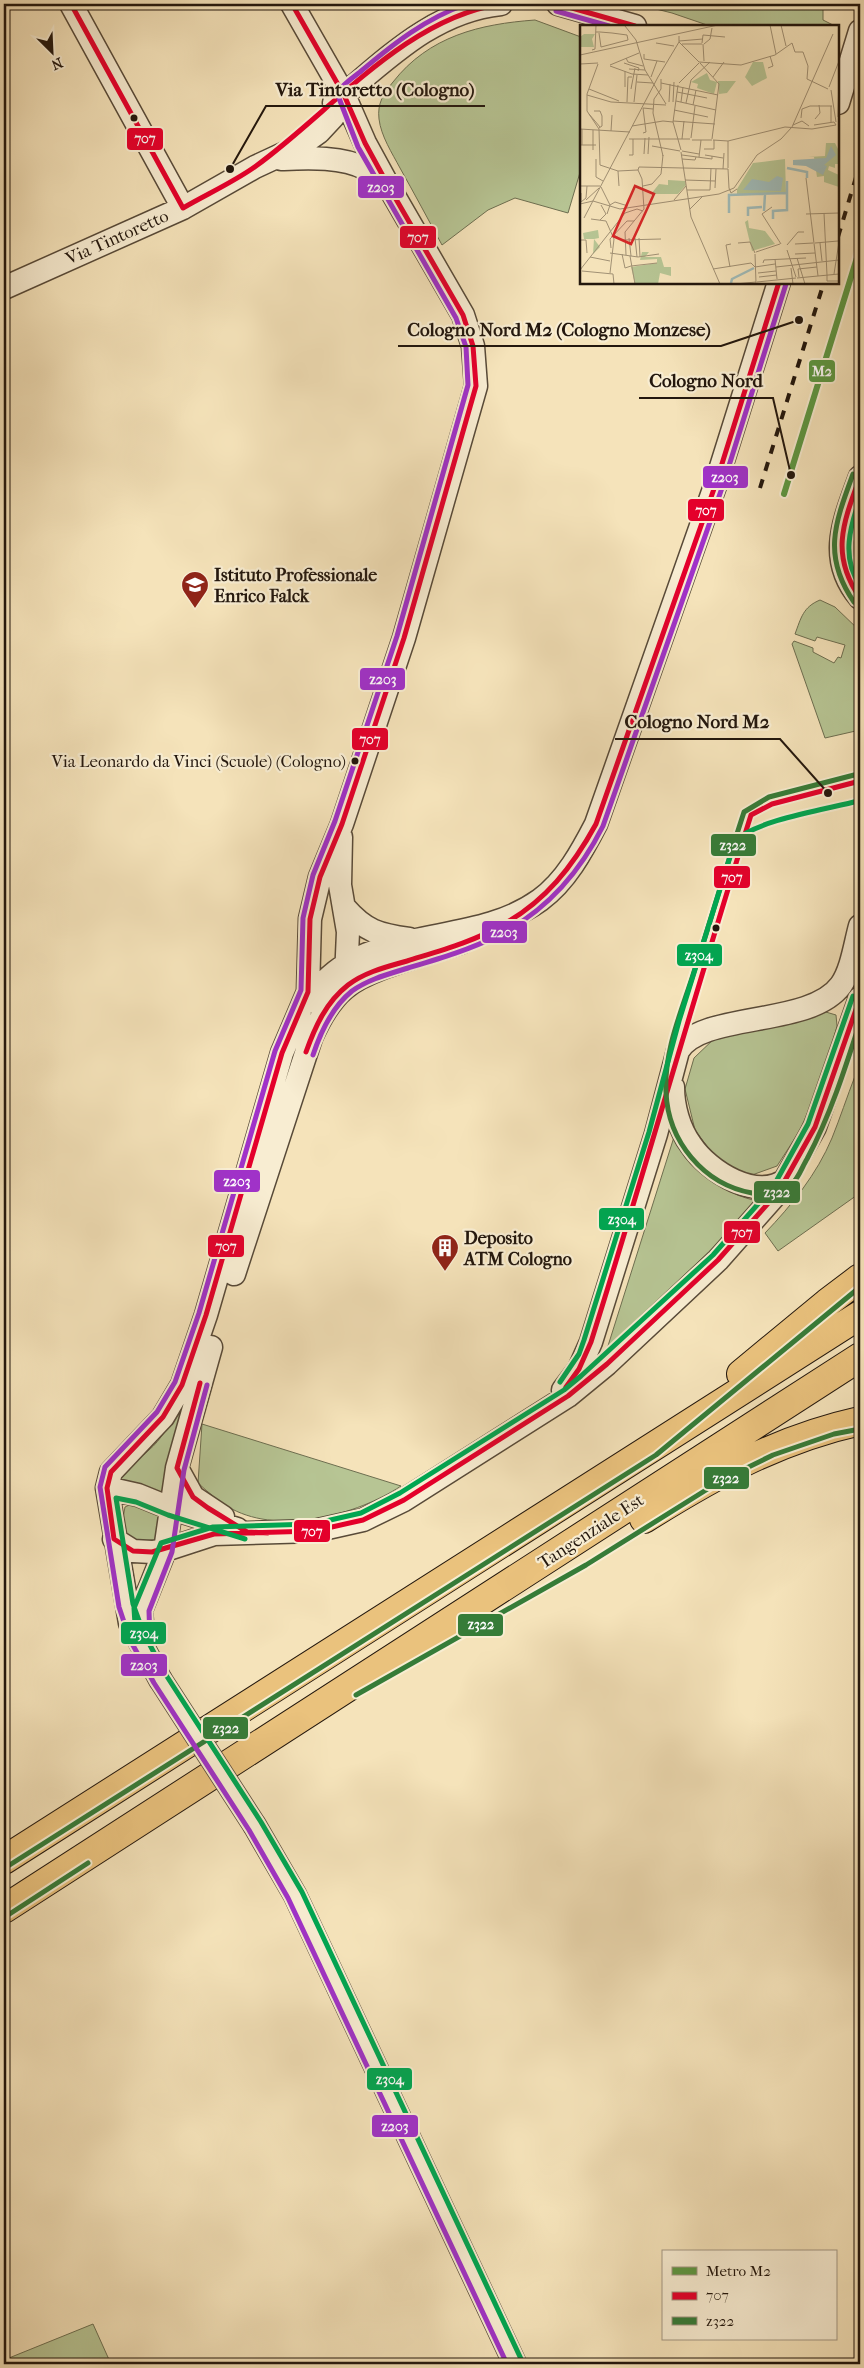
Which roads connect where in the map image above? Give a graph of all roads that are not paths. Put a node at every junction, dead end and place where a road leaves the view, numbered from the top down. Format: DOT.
graph roads {
  1 [pos="71,4"];
  2 [pos="292,4"];
  3 [pos="454,4"];
  4 [pos="502,4"];
  5 [pos="558,4"];
  6 [pos="632,25"];
  7 [pos="860,31"];
  8 [pos="406,43"];
  9 [pos="839,92"];
  10 [pos="344,95"];
  11 [pos="264,163"];
  12 [pos="389,187"];
  13 [pos="183,208"];
  14 [pos="778,284"];
  15 [pos="4,288"];
  16 [pos="860,477"];
  17 [pos="852,572"];
  18 [pos="860,598"];
  19 [pos="342,824"];
  20 [pos="541,899"];
  21 [pos="345,908"];
  22 [pos="860,926"];
  23 [pos="414,940"];
  24 [pos="310,944"];
  25 [pos="344,968"];
  26 [pos="372,972"];
  27 [pos="338,994"];
  28 [pos="860,998"];
  29 [pos="305,1004"];
  30 [pos="678,1051"];
  31 [pos="787,1178"];
  32 [pos="860,1278"];
  33 [pos="860,1316"];
  34 [pos="860,1357"];
  35 [pos="544,1410"];
  36 [pos="860,1421"];
  37 [pos="652,1449"];
  38 [pos="177,1468"];
  39 [pos="107,1488"];
  40 [pos="170,1508"];
  41 [pos="247,1532"];
  42 [pos="114,1539"];
  43 [pos="165,1550"];
  44 [pos="146,1655"];
  45 [pos="322,1704"];
  46 [pos="4,1860"];
  47 [pos="4,1909"];
  48 [pos="515,2364"];
  1 -- 13 [label="street"];
  2 -- 10 [label="street"];
  3 -- 8 [label="street, Via Tintoretto"];
  4 -- 8 [label="street, Via Tintoretto"];
  5 -- 6 [label="street"];
  7 -- 9 [label="street"];
  8 -- 10 [label="street, Via Tintoretto"];
  10 -- 11 [label="street, Via Tintoretto"];
  10 -- 12 [label="street"];
  11 -- 12 [label="street, Via Tintoretto"];
  11 -- 13 [label="street, Via Tintoretto"];
  12 -- 19 [label="street"];
  13 -- 15 [label="street, Via Tintoretto"];
  14 -- 20 [label="street"];
  16 -- 17 [label="street"];
  17 -- 18 [label="street"];
  19 -- 21 [label="street"];
  19 -- 24 [label="street"];
  20 -- 23 [label="street"];
  20 -- 26 [label="street"];
  21 -- 23 [label="street"];
  21 -- 25 [label="street"];
  22 -- 30 [label="street"];
  23 -- 25 [label="street"];
  24 -- 25 [label="street"];
  24 -- 29 [label="street"];
  25 -- 26 [label="street"];
  25 -- 27 [label="street"];
  25 -- 29 [label="street"];
  26 -- 27 [label="street"];
  27 -- 38 [label="street"];
  28 -- 31 [label="street"];
  29 -- 39 [label="street"];
  30 -- 31 [label="street"];
  30 -- 35 [label="street"];
  31 -- 35 [label="street"];
  32 -- 37 [label="highway"];
  33 -- 37 [label="highway"];
  34 -- 45 [label="highway, Tangenziale Est"];
  35 -- 41 [label="street"];
  36 -- 45 [label="highway"];
  37 -- 46 [label="highway"];
  38 -- 40 [label="street"];
  38 -- 41 [label="street"];
  39 -- 40 [label="street"];
  39 -- 42 [label="street"];
  40 -- 41 [label="street"];
  40 -- 43 [label="street"];
  41 -- 43 [label="street"];
  42 -- 43 [label="street"];
  42 -- 44 [label="street"];
  43 -- 44 [label="street"];
  44 -- 48 [label="street, bridge"];
  45 -- 47 [label="highway"];
}
